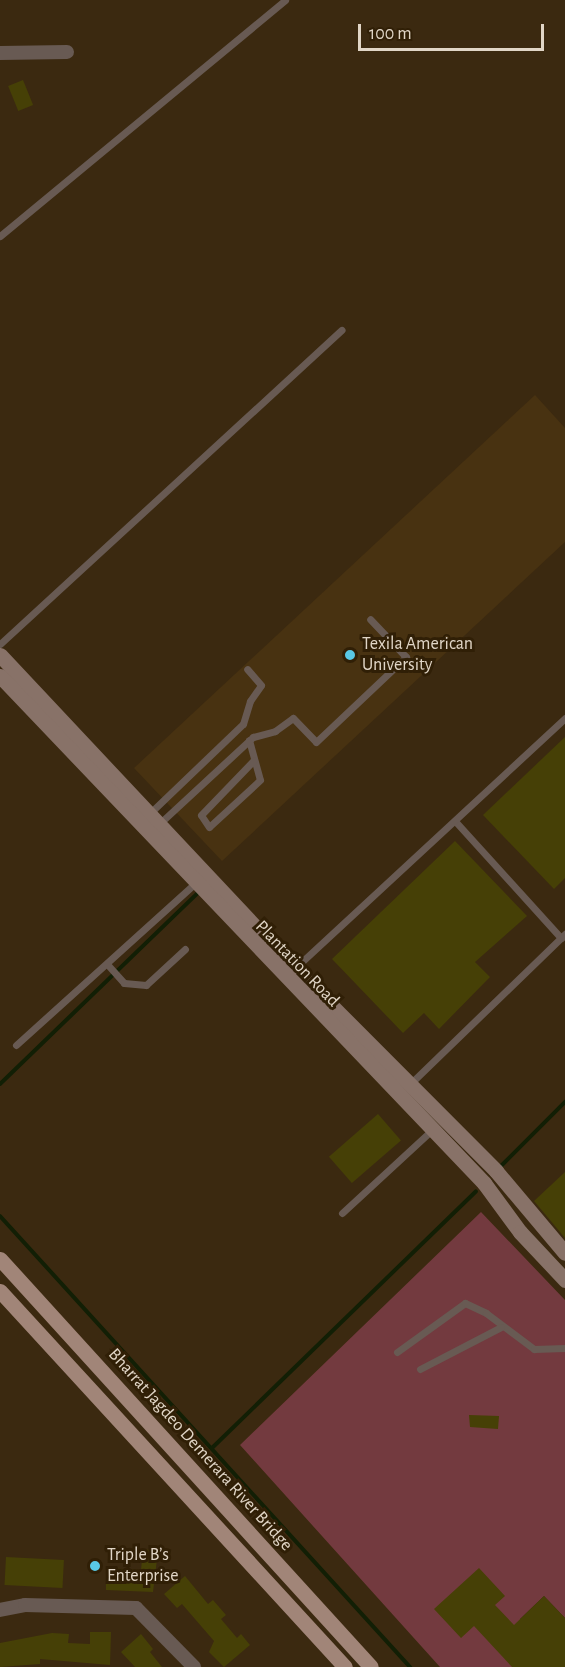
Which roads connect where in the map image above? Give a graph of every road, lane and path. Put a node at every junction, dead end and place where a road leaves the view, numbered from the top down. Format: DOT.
graph roads {
  1 [pos="285,0"];
  2 [pos="0,52"];
  3 [pos="67,52"];
  4 [pos="0,236"];
  5 [pos="342,330"];
  6 [pos="370,620"];
  7 [pos="0,644"];
  8 [pos="0,655"];
  9 [pos="247,669"];
  10 [pos="0,676"];
  11 [pos="565,718"];
  12 [pos="243,724"];
  13 [pos="251,739"];
  14 [pos="254,760"];
  15 [pos="455,822"];
  16 [pos="149,824"];
  17 [pos="194,884"];
  18 [pos="563,936"];
  19 [pos="185,949"];
  20 [pos="107,964"];
  21 [pos="290,974"];
  22 [pos="16,1045"];
  23 [pos="410,1084"];
  24 [pos="432,1130"];
  25 [pos="342,1214"];
  26 [pos="565,1253"];
  27 [pos="0,1259"];
  28 [pos="565,1280"];
  29 [pos="0,1291"];
  30 [pos="501,1327"];
  31 [pos="565,1348"];
  32 [pos="397,1352"];
  33 [pos="420,1369"];
  34 [pos="0,1610"];
  35 [pos="194,1667"];
  36 [pos="345,1667"];
  37 [pos="371,1667"];
  1 -- 4 [label="lane"];
  2 -- 3 [label="street"];
  5 -- 7 [label="lane"];
  6 -- 13 [label="lane"];
  8 -- 16 [label="street, Plantation Road"];
  9 -- 12 [label="lane"];
  10 -- 16 [label="street, Plantation Road"];
  11 -- 15 [label="lane"];
  12 -- 13 [label="lane"];
  12 -- 16 [label="lane"];
  13 -- 14 [label="lane"];
  13 -- 16 [label="lane"];
  14 -- 14 [label="lane"];
  15 -- 18 [label="lane"];
  15 -- 21 [label="lane"];
  16 -- 17 [label="street, Plantation Road"];
  16 -- 21 [label="street, Plantation Road"];
  17 -- 20 [label="lane"];
  17 -- 21 [label="street, Plantation Road"];
  18 -- 23 [label="lane"];
  19 -- 20 [label="lane"];
  20 -- 22 [label="lane"];
  21 -- 23 [label="street, Plantation Road"];
  21 -- 24 [label="street, Plantation Road"];
  23 -- 26 [label="street, Plantation Road"];
  24 -- 25 [label="lane"];
  24 -- 28 [label="street, Plantation Road"];
  27 -- 37 [label="main road, Bharrat Jagdeo Demerara River Bridge"];
  29 -- 36 [label="main road"];
  30 -- 31 [label="lane"];
  30 -- 32 [label="lane"];
  30 -- 33 [label="lane"];
  34 -- 35 [label="street"];
}
